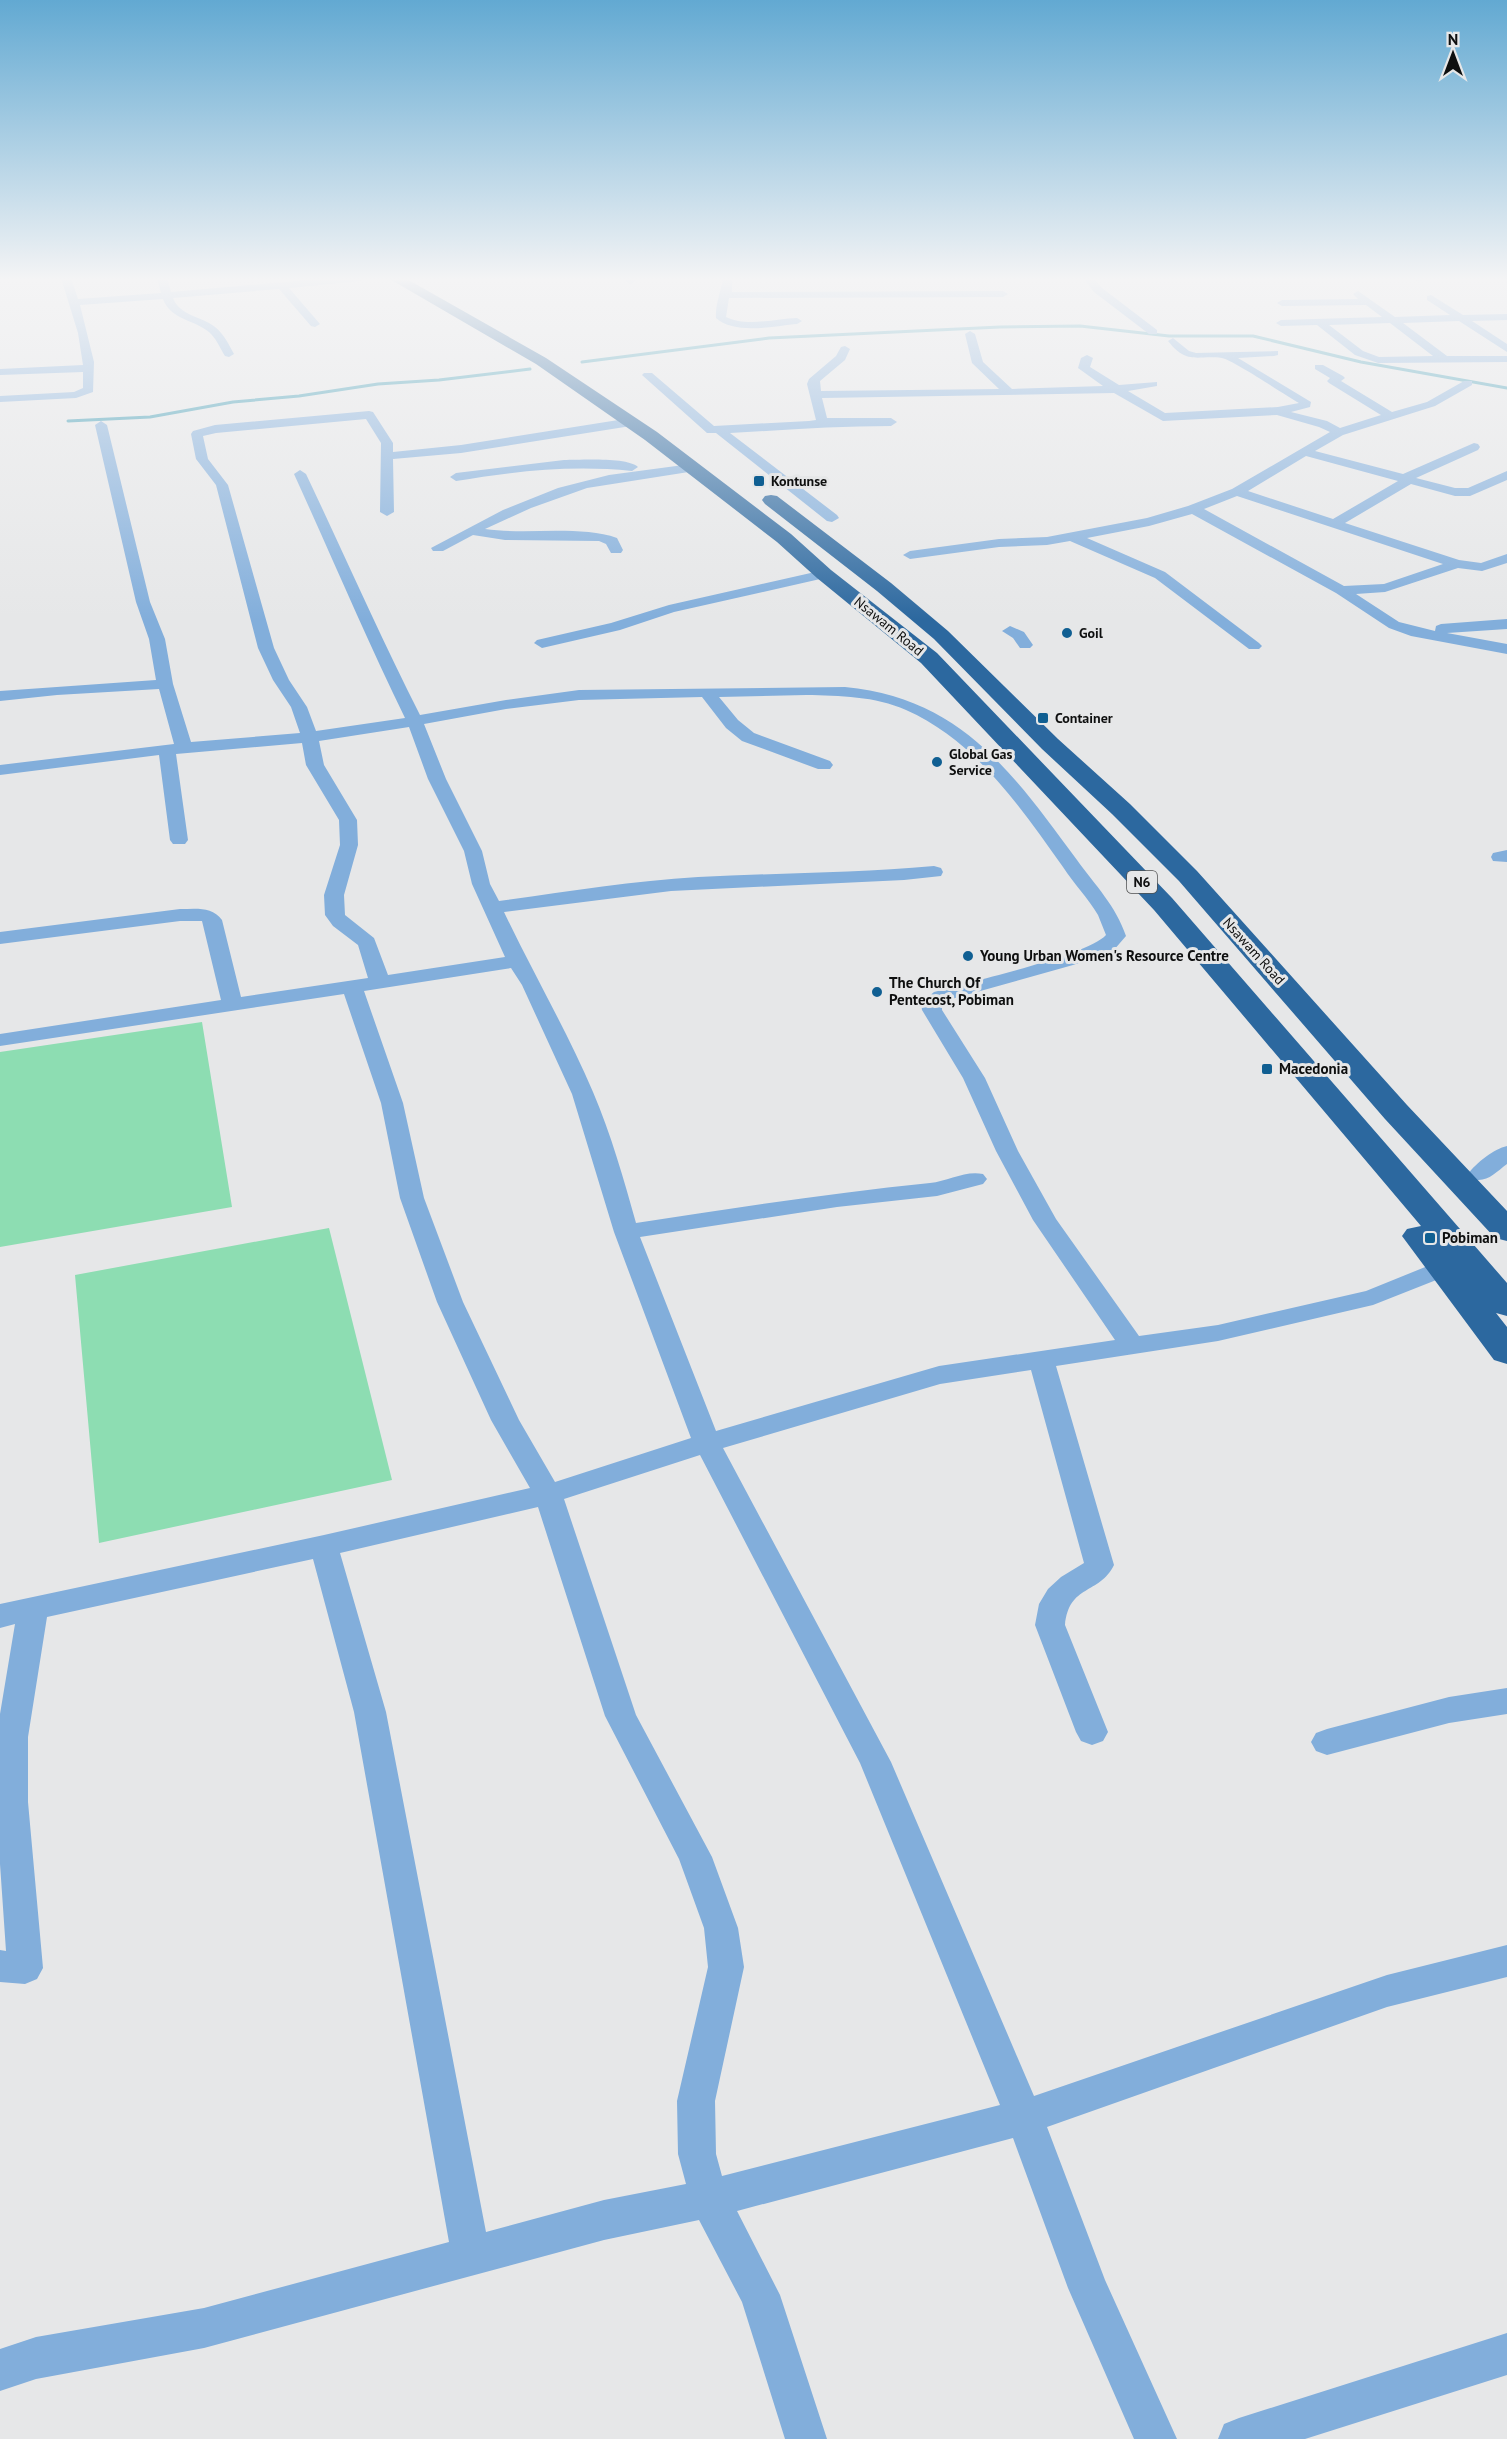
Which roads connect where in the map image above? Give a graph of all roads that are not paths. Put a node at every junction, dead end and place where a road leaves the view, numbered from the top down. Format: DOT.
graph roads {
  1 [pos="85,392"];
  2 [pos="585,392"];
  3 [pos="614,392"];
  4 [pos="667,392"];
  5 [pos="815,392"];
  6 [pos="1009,392"];
  7 [pos="1016,392"];
  8 [pos="1123,392"];
  9 [pos="1286,392"];
  10 [pos="1351,392"];
  11 [pos="1451,392"];
  12 [pos="816,395"];
  13 [pos="621,396"];
  14 [pos="0,399"];
  15 [pos="1278,411"];
  16 [pos="648,414"];
  17 [pos="1390,416"];
  18 [pos="627,420"];
  19 [pos="822,422"];
  20 [pos="891,422"];
  21 [pos="101,425"];
  22 [pos="719,430"];
  23 [pos="1340,432"];
  24 [pos="1474,447"];
  25 [pos="1304,452"];
  26 [pos="388,456"];
  27 [pos="720,465"];
  28 [pos="691,468"];
  29 [pos="658,472"];
  30 [pos="300,474"];
  31 [pos="1507,475"];
  32 [pos="456,477"];
  33 [pos="1406,479"];
  34 [pos="1237,492"];
  35 [pos="1193,509"];
  36 [pos="387,512"];
  37 [pos="832,518"];
  38 [pos="1334,524"];
  39 [pos="471,531"];
  40 [pos="1071,536"];
  41 [pos="438,548"];
  42 [pos="616,550"];
  43 [pos="910,555"];
  44 [pos="1507,558"];
  45 [pos="1457,564"];
  46 [pos="824,574"];
  47 [pos="1341,590"];
  48 [pos="1507,624"];
  49 [pos="1010,631"];
  50 [pos="1412,631"];
  51 [pos="542,643"];
  52 [pos="1025,645"];
  53 [pos="1254,646"];
  54 [pos="1507,649"];
  55 [pos="165,684"];
  56 [pos="707,693"];
  57 [pos="0,696"];
  58 [pos="415,722"];
  59 [pos="1002,733"];
  60 [pos="310,738"];
  61 [pos="966,739"];
  62 [pos="175,748"];
  63 [pos="824,765"];
  64 [pos="0,770"];
  65 [pos="178,840"];
  66 [pos="934,872"];
  67 [pos="493,908"];
  68 [pos="0,938"];
  69 [pos="517,961"];
  70 [pos="380,982"];
  71 [pos="352,987"];
  72 [pos="233,1005"];
  73 [pos="1322,1028"];
  74 [pos="0,1040"];
  75 [pos="1304,1067"];
  76 [pos="1507,1153"];
  77 [pos="1480,1174"];
  78 [pos="975,1179"];
  79 [pos="1507,1202"];
  80 [pos="1507,1231"];
  81 [pos="626,1232"];
  82 [pos="1445,1267"];
  83 [pos="1507,1305"];
  84 [pos="1132,1346"];
  85 [pos="1507,1352"];
  86 [pos="1041,1360"];
  87 [pos="707,1443"];
  88 [pos="548,1494"];
  89 [pos="324,1546"];
  90 [pos="33,1609"];
  91 [pos="0,1616"];
  92 [pos="1507,1701"];
  93 [pos="1092,1732"];
  94 [pos="1327,1742"];
  95 [pos="1507,1961"];
  96 [pos="0,1966"];
  97 [pos="1024,2117"];
  98 [pos="709,2199"];
  99 [pos="471,2256"];
  100 [pos="1507,2354"];
  101 [pos="0,2370"];
  102 [pos="806,2439"];
  103 [pos="1156,2439"];
  104 [pos="1239,2439"];
  1 -- 14 [label="street"];
  2 -- 18 [label="highway, Nsawam Road / N6"];
  3 -- 13 [label="highway"];
  4 -- 22 [label="street"];
  5 -- 12 [label="street"];
  6 -- 7 [label="street"];
  6 -- 12 [label="street"];
  8 -- 15 [label="street"];
  9 -- 15 [label="street"];
  10 -- 17 [label="street"];
  11 -- 17 [label="street"];
  12 -- 19 [label="street"];
  15 -- 23 [label="street"];
  16 -- 18 [label="highway"];
  17 -- 23 [label="street"];
  18 -- 26 [label="street"];
  18 -- 28 [label="highway, Nsawam Road / N6"];
  19 -- 20 [label="street"];
  19 -- 22 [label="street"];
  21 -- 55 [label="street"];
  22 -- 37 [label="street"];
  23 -- 25 [label="street"];
  24 -- 33 [label="street"];
  25 -- 33 [label="street"];
  25 -- 34 [label="street"];
  26 -- 36 [label="street"];
  26 -- 60 [label="street"];
  27 -- 73 [label="highway, Nsawam Road / N6"];
  28 -- 29 [label="street"];
  28 -- 46 [label="highway, Nsawam Road / N6"];
  29 -- 32 [label="street"];
  29 -- 39 [label="street"];
  30 -- 58 [label="street"];
  31 -- 33 [label="street"];
  33 -- 38 [label="street"];
  34 -- 35 [label="street"];
  34 -- 38 [label="street"];
  35 -- 40 [label="street"];
  35 -- 47 [label="street"];
  38 -- 45 [label="street"];
  39 -- 41 [label="street"];
  39 -- 42 [label="street"];
  40 -- 43 [label="street"];
  40 -- 53 [label="street"];
  44 -- 45 [label="street"];
  45 -- 47 [label="street"];
  46 -- 51 [label="street"];
  46 -- 59 [label="highway, Nsawam Road / N6"];
  47 -- 50 [label="street"];
  48 -- 50 [label="street"];
  49 -- 52 [label="street"];
  50 -- 54 [label="street"];
  55 -- 57 [label="street"];
  55 -- 62 [label="street"];
  56 -- 58 [label="street"];
  56 -- 61 [label="street"];
  56 -- 63 [label="street"];
  58 -- 60 [label="street"];
  58 -- 67 [label="street"];
  59 -- 61 [label="street"];
  59 -- 75 [label="highway, Nsawam Road / N6"];
  60 -- 62 [label="street"];
  60 -- 70 [label="street"];
  61 -- 84 [label="street"];
  62 -- 64 [label="street"];
  62 -- 65 [label="street"];
  66 -- 67 [label="street"];
  67 -- 69 [label="street"];
  68 -- 72 [label="street"];
  69 -- 70 [label="street"];
  69 -- 81 [label="street"];
  70 -- 71 [label="street"];
  71 -- 72 [label="street"];
  71 -- 88 [label="street"];
  72 -- 74 [label="street"];
  73 -- 77 [label="highway, Nsawam Road / N6"];
  73 -- 80 [label="highway, Nsawam Road / N6"];
  75 -- 82 [label="highway, Nsawam Road / N6"];
  75 -- 83 [label="highway, Nsawam Road / N6"];
  76 -- 77 [label="street"];
  77 -- 79 [label="highway, Nsawam Road / N6"];
  78 -- 81 [label="street"];
  81 -- 87 [label="street"];
  82 -- 84 [label="street"];
  82 -- 85 [label="highway, Nsawam Road / N6"];
  84 -- 86 [label="street"];
  86 -- 87 [label="street"];
  86 -- 93 [label="street"];
  87 -- 88 [label="street"];
  87 -- 97 [label="street"];
  88 -- 89 [label="street"];
  88 -- 98 [label="street"];
  89 -- 90 [label="street"];
  89 -- 99 [label="street"];
  90 -- 91 [label="street"];
  90 -- 96 [label="street"];
  92 -- 94 [label="street"];
  95 -- 97 [label="street"];
  97 -- 98 [label="street"];
  97 -- 103 [label="street"];
  98 -- 99 [label="street"];
  98 -- 102 [label="street"];
  99 -- 101 [label="street"];
  100 -- 104 [label="street"];
}
